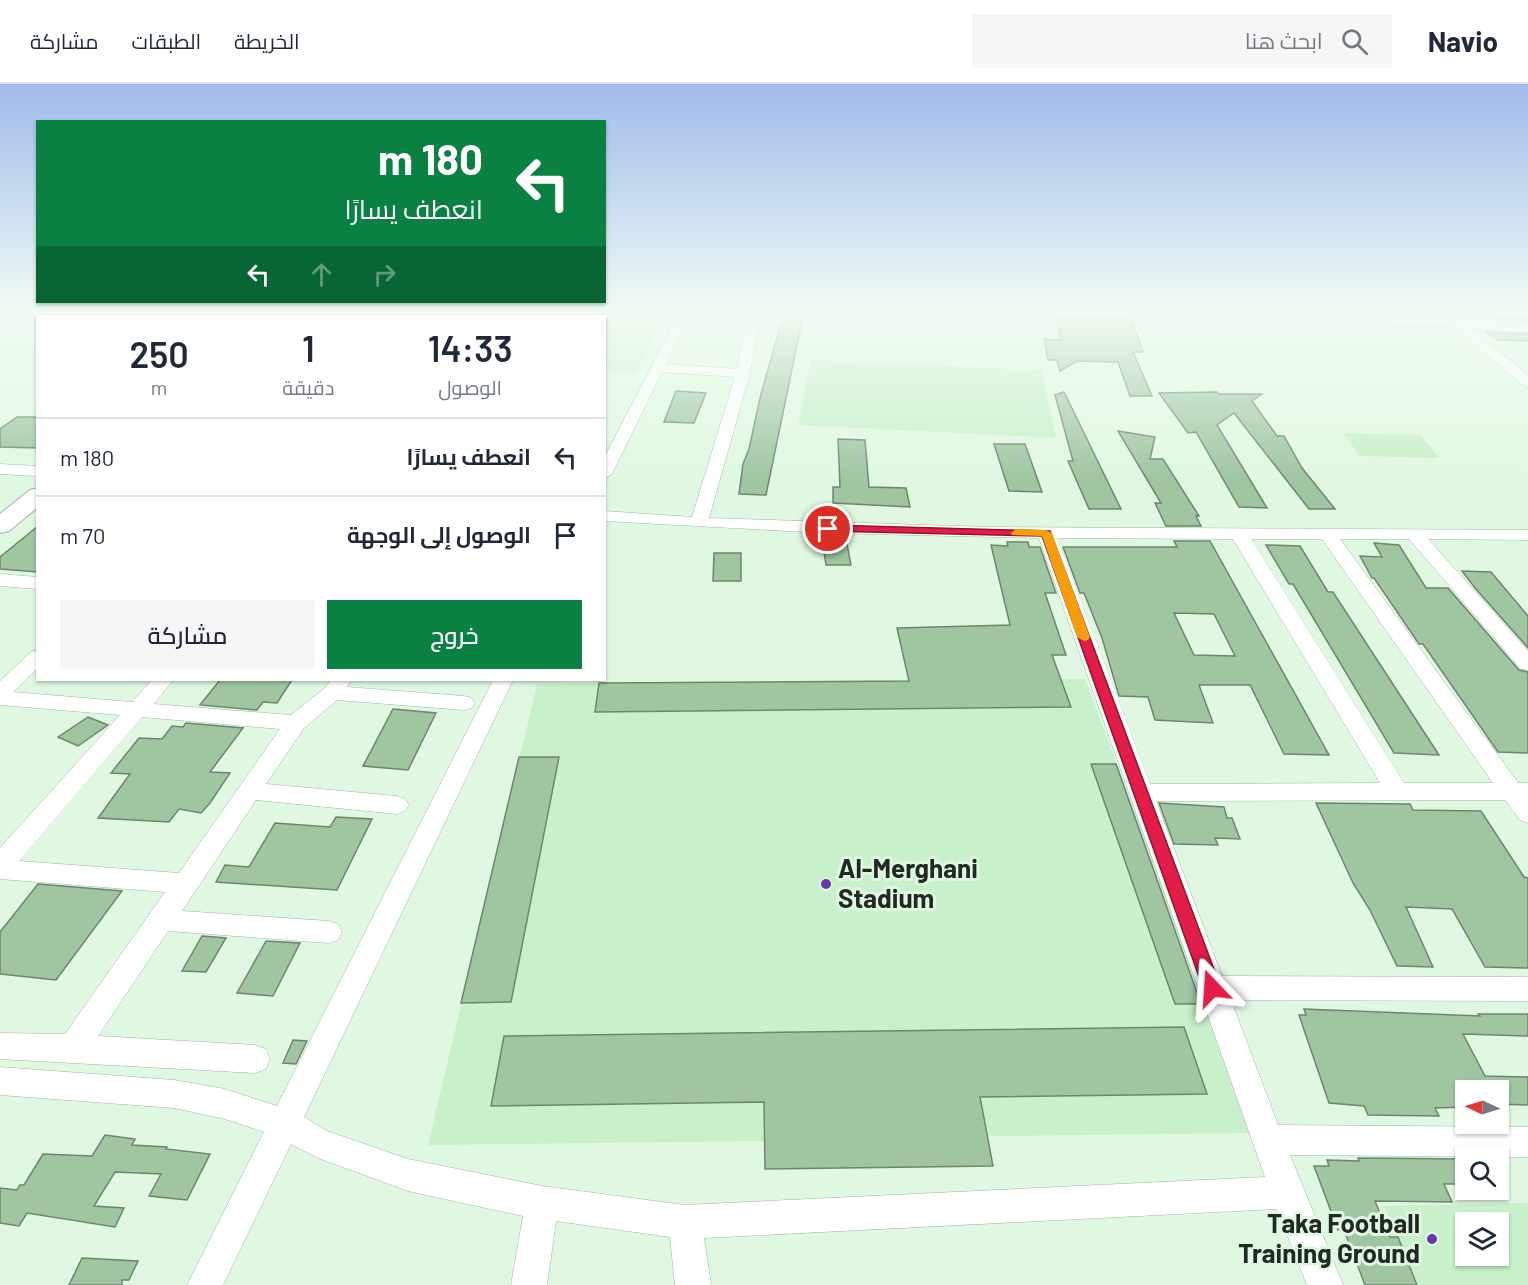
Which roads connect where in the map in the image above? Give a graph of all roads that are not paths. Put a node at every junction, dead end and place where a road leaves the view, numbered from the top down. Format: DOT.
graph roads {
  1 [pos="659,368"];
  2 [pos="744,368"];
  3 [pos="1511,368"];
  4 [pos="743,374"];
  5 [pos="1528,382"];
  6 [pos="0,469"];
  7 [pos="606,470"];
  8 [pos="36,471"];
  9 [pos="36,497"];
  10 [pos="606,516"];
  11 [pos="699,523"];
  12 [pos="0,526"];
  13 [pos="1238,532"];
  14 [pos="1046,533"];
  15 [pos="1327,533"];
  16 [pos="1413,533"];
  17 [pos="1528,536"];
  18 [pos="0,580"];
  19 [pos="36,583"];
  20 [pos="36,658"];
  21 [pos="1528,664"];
  22 [pos="162,681"];
  23 [pos="503,681"];
  24 [pos="336,686"];
  25 [pos="0,693"];
  26 [pos="0,698"];
  27 [pos="464,703"];
  28 [pos="137,709"];
  29 [pos="296,723"];
  30 [pos="1396,790"];
  31 [pos="250,791"];
  32 [pos="1520,791"];
  33 [pos="1141,793"];
  34 [pos="397,805"];
  35 [pos="1528,814"];
  36 [pos="0,865"];
  37 [pos="0,869"];
  38 [pos="187,884"];
  39 [pos="162,920"];
  40 [pos="329,932"];
  41 [pos="1212,988"];
  42 [pos="1528,990"];
  43 [pos="0,1046"];
  44 [pos="73,1048"];
  45 [pos="255,1059"];
  46 [pos="2,1083"];
  47 [pos="286,1124"];
  48 [pos="1268,1140"];
  49 [pos="1528,1142"];
  50 [pos="1287,1192"];
  51 [pos="542,1203"];
  52 [pos="685,1222"];
  53 [pos="205,1285"];
  54 [pos="529,1285"];
  55 [pos="693,1285"];
  56 [pos="1325,1285"];
  1 -- 4 [label="street"];
  1 -- 7 [label="street"];
  2 -- 4 [label="street"];
  3 -- 5 [label="street"];
  4 -- 11 [label="street"];
  6 -- 8 [label="street"];
  9 -- 12 [label="street"];
  10 -- 11 [label="street"];
  11 -- 14 [label="street"];
  13 -- 14 [label="street"];
  13 -- 15 [label="street"];
  13 -- 30 [label="street"];
  14 -- 33 [label="street"];
  15 -- 16 [label="street"];
  15 -- 32 [label="street"];
  16 -- 17 [label="street"];
  16 -- 21 [label="street"];
  18 -- 19 [label="street"];
  20 -- 25 [label="street"];
  22 -- 28 [label="street"];
  23 -- 47 [label="street"];
  24 -- 27 [label="street"];
  24 -- 29 [label="street"];
  26 -- 28 [label="street"];
  28 -- 29 [label="street"];
  28 -- 36 [label="street"];
  29 -- 31 [label="street"];
  30 -- 32 [label="street"];
  30 -- 33 [label="street"];
  31 -- 34 [label="street"];
  31 -- 38 [label="street"];
  32 -- 35 [label="street"];
  33 -- 41 [label="street"];
  37 -- 38 [label="street"];
  38 -- 39 [label="street"];
  39 -- 40 [label="street"];
  39 -- 44 [label="street"];
  41 -- 42 [label="street"];
  41 -- 48 [label="street"];
  43 -- 44 [label="street"];
  44 -- 45 [label="street"];
  46 -- 47 [label="street"];
  47 -- 51 [label="street"];
  47 -- 53 [label="street"];
  48 -- 49 [label="street"];
  48 -- 50 [label="street"];
  50 -- 52 [label="street"];
  50 -- 56 [label="street"];
  51 -- 52 [label="street"];
  51 -- 54 [label="street"];
  52 -- 55 [label="street"];
}
